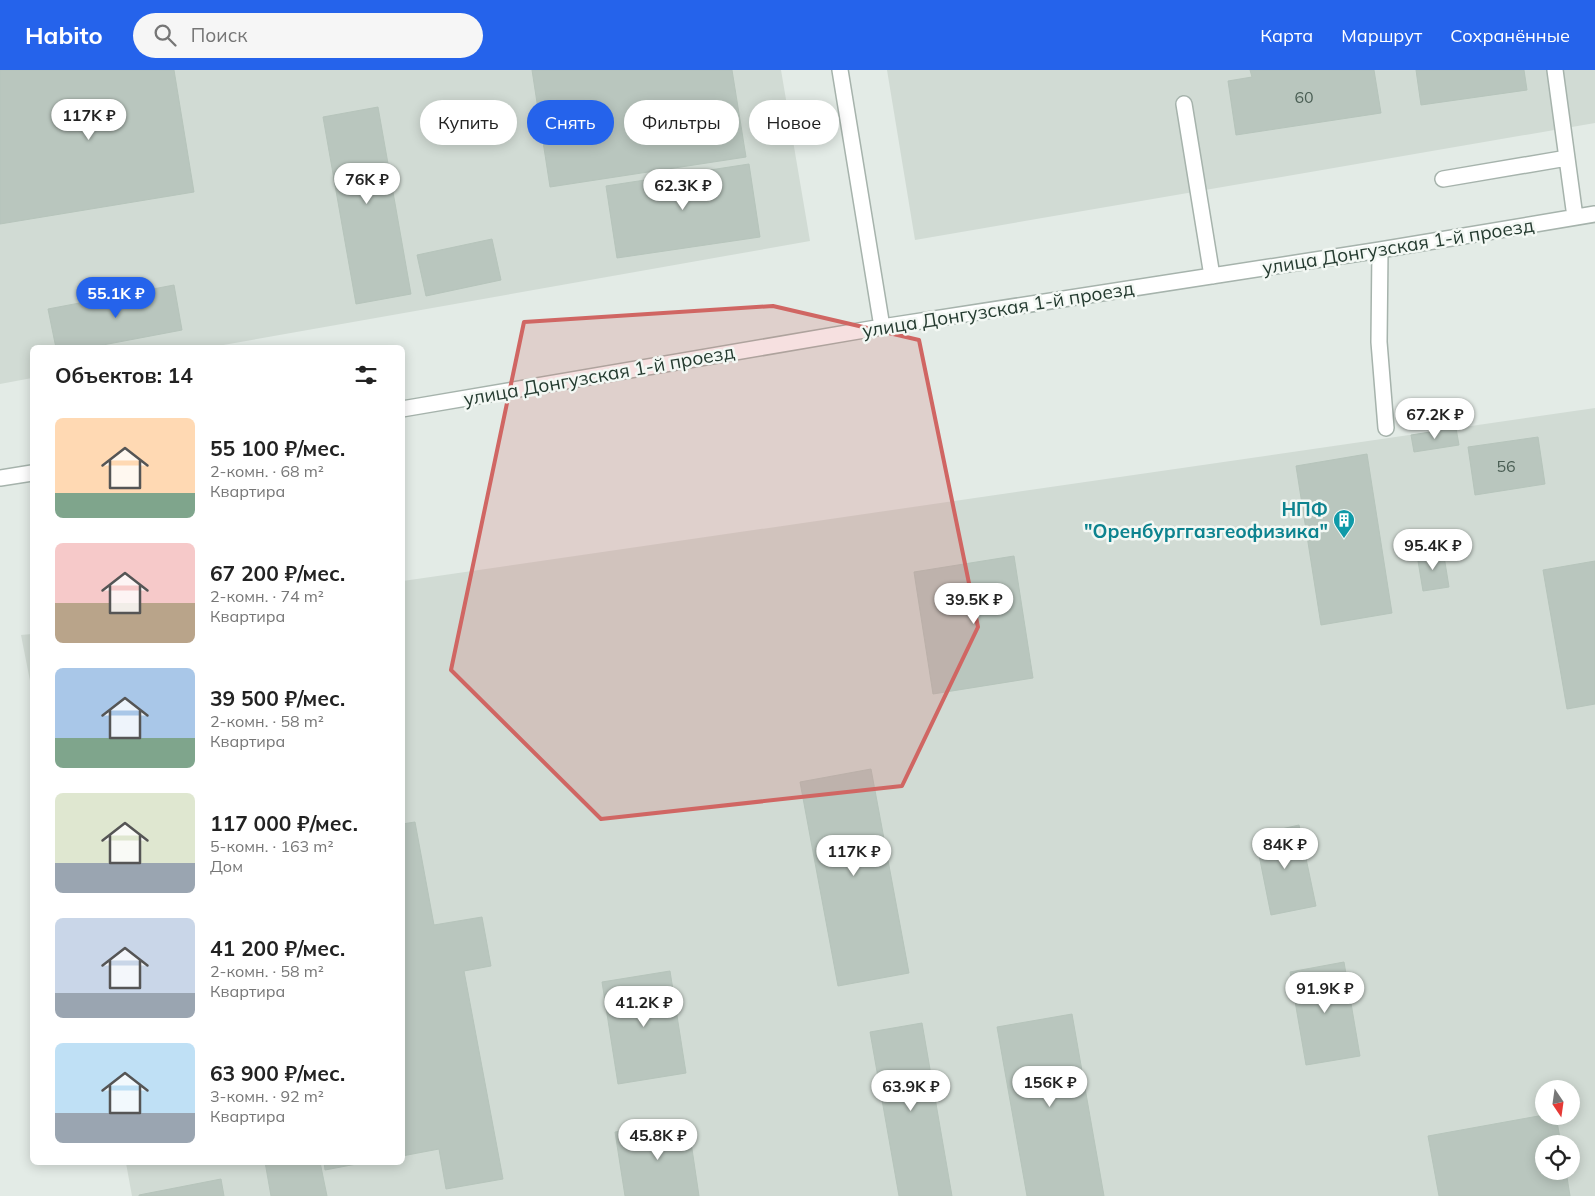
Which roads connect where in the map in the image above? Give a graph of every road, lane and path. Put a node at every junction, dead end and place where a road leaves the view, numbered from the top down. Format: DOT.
graph roads {
  1 [pos="840,70"];
  2 [pos="1555,70"];
  3 [pos="1184,104"];
  4 [pos="1567,158"];
  5 [pos="1443,179"];
  6 [pos="1595,214"];
  7 [pos="1575,217"];
  8 [pos="1380,250"];
  9 [pos="1212,276"];
  10 [pos="882,327"];
  11 [pos="405,408"];
  12 [pos="1386,428"];
  13 [pos="30,473"];
  14 [pos="0,476"];
  1 -- 10 [label="street"];
  2 -- 4 [label="street"];
  3 -- 9 [label="street"];
  4 -- 5 [label="street"];
  4 -- 7 [label="street"];
  6 -- 7 [label="street, улица Донгузская 1-й проезд"];
  7 -- 8 [label="street, улица Донгузская 1-й проезд"];
  8 -- 9 [label="street, улица Донгузская 1-й проезд"];
  8 -- 12 [label="street"];
  9 -- 10 [label="street, улица Донгузская 1-й проезд"];
  10 -- 11 [label="street, улица Донгузская 1-й проезд"];
  13 -- 14 [label="street"];
}
